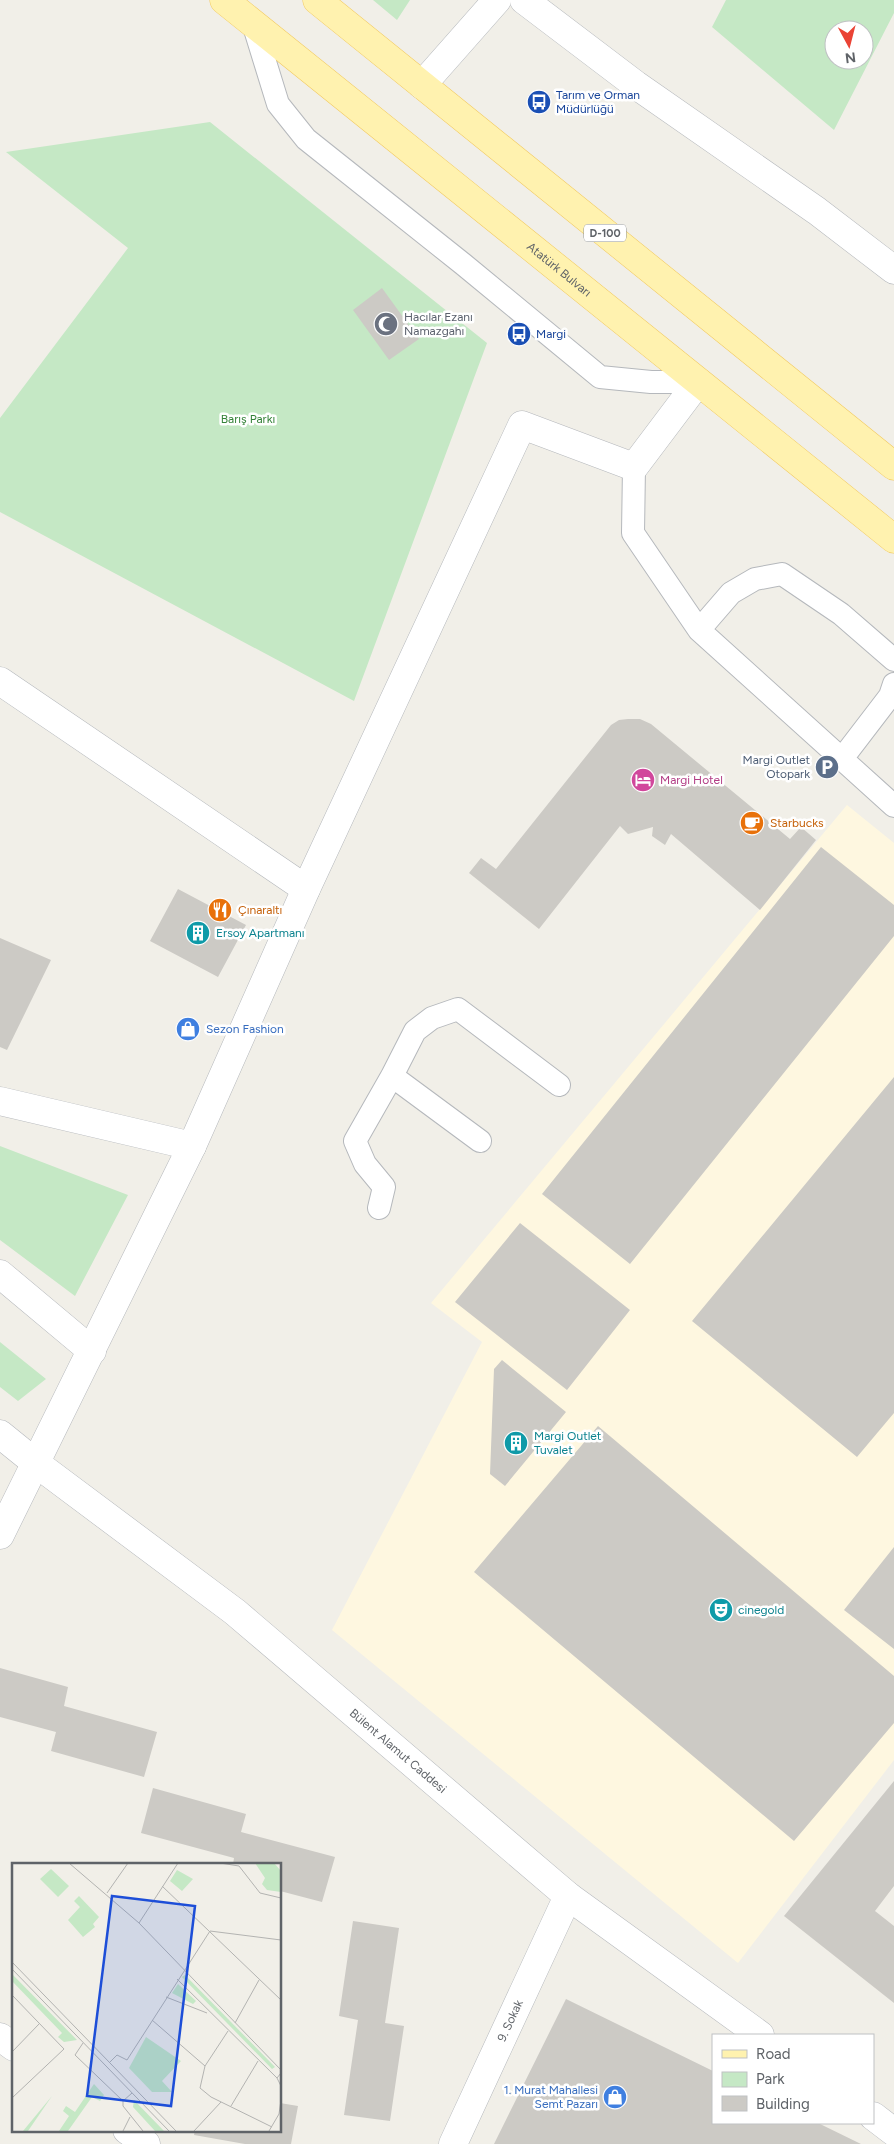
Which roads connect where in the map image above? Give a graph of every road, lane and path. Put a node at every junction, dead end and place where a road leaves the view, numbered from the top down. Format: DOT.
graph roads {
  1 [pos="224,0"];
  2 [pos="317,0"];
  3 [pos="497,0"];
  4 [pos="524,0"];
  5 [pos="253,23"];
  6 [pos="422,85"];
  7 [pos="894,270"];
  8 [pos="698,382"];
  9 [pos="894,466"];
  10 [pos="634,467"];
  11 [pos="894,539"];
  12 [pos="699,630"];
  13 [pos="894,660"];
  14 [pos="0,681"];
  15 [pos="894,684"];
  16 [pos="842,760"];
  17 [pos="894,806"];
  18 [pos="306,889"];
  19 [pos="392,1076"];
  20 [pos="559,1085"];
  21 [pos="0,1101"];
  22 [pos="480,1141"];
  23 [pos="192,1146"];
  24 [pos="379,1208"];
  25 [pos="0,1274"];
  26 [pos="92,1351"];
  27 [pos="0,1434"];
  28 [pos="37,1464"];
  29 [pos="0,1535"];
  30 [pos="568,1896"];
  31 [pos="759,2034"];
  32 [pos="0,2037"];
  33 [pos="12,2046"];
  34 [pos="874,2117"];
  35 [pos="130,2132"];
  36 [pos="894,2132"];
  37 [pos="146,2144"];
  38 [pos="453,2144"];
  1 -- 5 [label="main road, Atatürk Bulvarı"];
  2 -- 6 [label="main road, D-100"];
  3 -- 6 [label="street"];
  4 -- 7 [label="street"];
  5 -- 8 [label="main road, Atatürk Bulvarı"];
  5 -- 8 [label="lane"];
  6 -- 9 [label="main road, D-100"];
  8 -- 10 [label="street"];
  8 -- 11 [label="main road, Atatürk Bulvarı"];
  10 -- 12 [label="lane"];
  10 -- 18 [label="street"];
  12 -- 13 [label="lane"];
  12 -- 16 [label="lane"];
  14 -- 18 [label="street"];
  15 -- 16 [label="lane"];
  16 -- 17 [label="lane"];
  18 -- 23 [label="street"];
  19 -- 20 [label="lane"];
  19 -- 22 [label="lane"];
  19 -- 24 [label="lane"];
  21 -- 23 [label="street"];
  23 -- 26 [label="street"];
  25 -- 26 [label="street"];
  26 -- 28 [label="street"];
  27 -- 28 [label="street, Bülent Alamut Caddesi"];
  28 -- 29 [label="street"];
  28 -- 30 [label="street, Bülent Alamut Caddesi"];
  30 -- 31 [label="street, Bülent Alamut Caddesi"];
  30 -- 38 [label="street, 9. Sokak"];
  32 -- 33 [label="street"];
  34 -- 36 [label="street"];
  35 -- 37 [label="street"];
}
